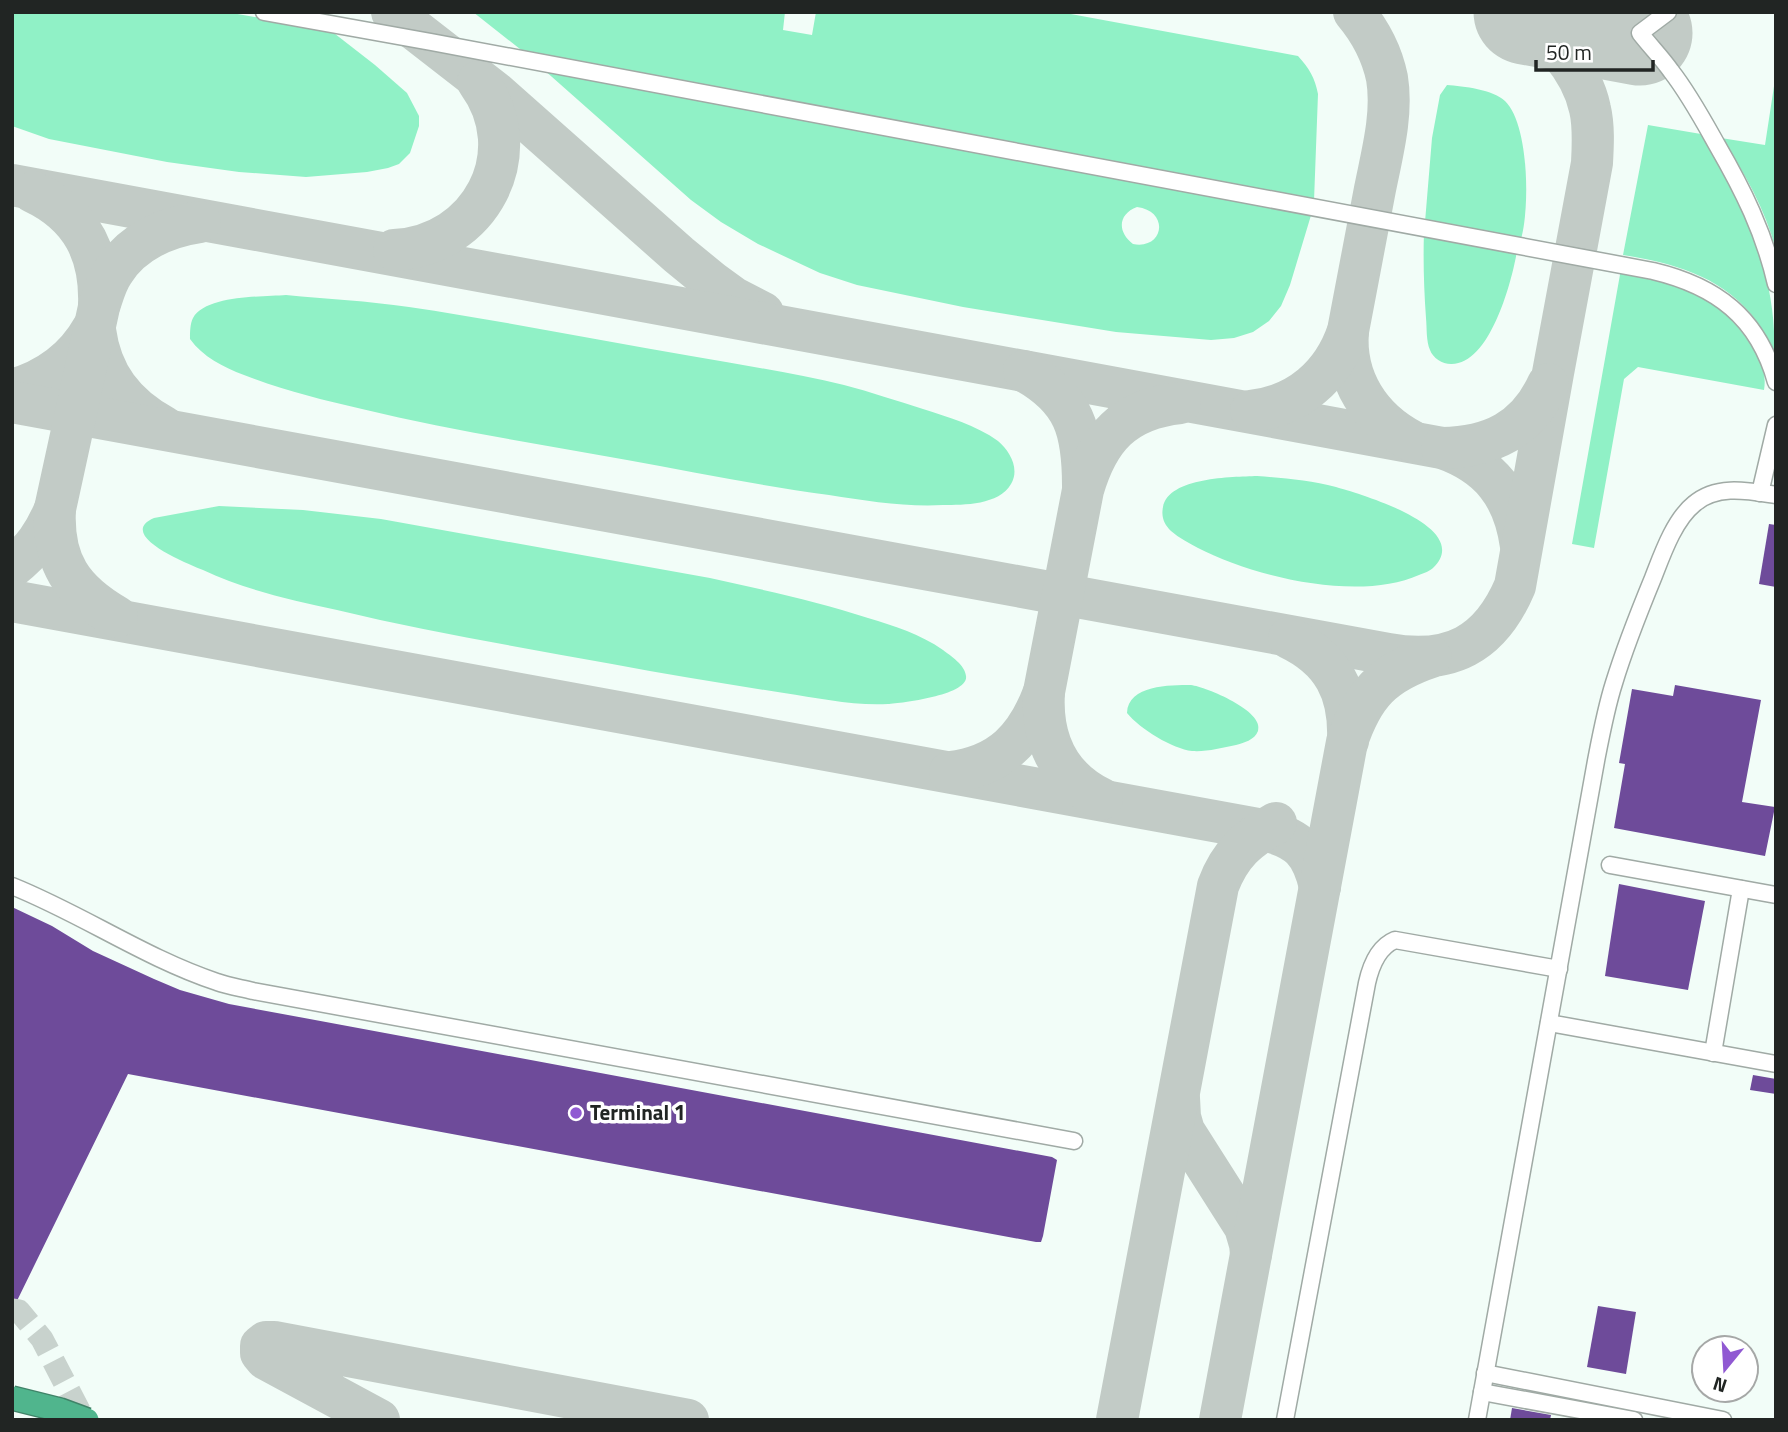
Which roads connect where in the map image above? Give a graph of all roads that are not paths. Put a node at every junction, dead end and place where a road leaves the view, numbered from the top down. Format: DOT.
graph roads {
  1 [pos="264,12"];
  2 [pos="1668,12"];
  3 [pos="1776,284"];
  4 [pos="1776,382"];
  5 [pos="1776,425"];
  6 [pos="1768,494"];
  7 [pos="1610,865"];
  8 [pos="12,886"];
  9 [pos="1741,889"];
  10 [pos="1776,895"];
  11 [pos="1559,969"];
  12 [pos="1549,1023"];
  13 [pos="1713,1053"];
  14 [pos="1776,1064"];
  15 [pos="1074,1141"];
  16 [pos="1485,1373"];
  17 [pos="1482,1392"];
  18 [pos="12,1398"];
  19 [pos="87,1420"];
  20 [pos="1285,1420"];
  21 [pos="1477,1420"];
  22 [pos="1634,1420"];
  23 [pos="1723,1420"];
  1 -- 4 [label="lane"];
  2 -- 3 [label="lane"];
  5 -- 6 [label="lane"];
  6 -- 11 [label="lane"];
  7 -- 9 [label="lane"];
  8 -- 15 [label="lane"];
  9 -- 10 [label="lane"];
  9 -- 13 [label="lane"];
  11 -- 12 [label="lane"];
  11 -- 20 [label="lane"];
  12 -- 13 [label="lane"];
  12 -- 16 [label="lane"];
  13 -- 14 [label="lane"];
  16 -- 17 [label="lane"];
  16 -- 23 [label="lane"];
  17 -- 21 [label="lane"];
  17 -- 22 [label="lane"];
  18 -- 19 [label="highway, bridge"];
}
